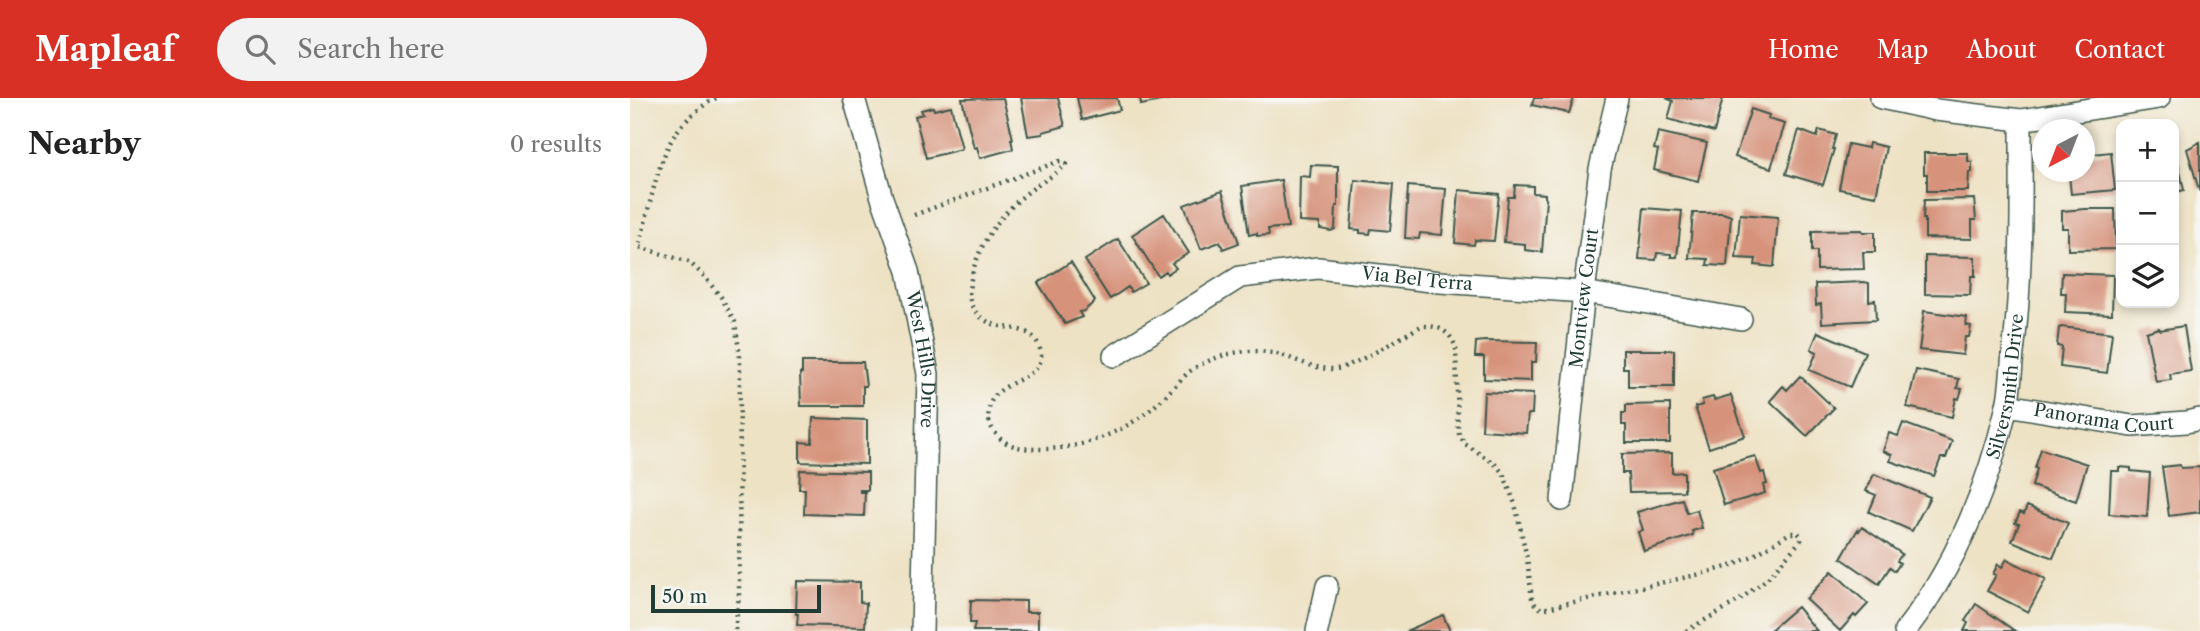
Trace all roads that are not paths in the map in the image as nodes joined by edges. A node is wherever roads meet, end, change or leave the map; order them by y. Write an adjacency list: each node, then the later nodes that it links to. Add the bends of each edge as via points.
1 (854, 98): 13 (street, West Hills Drive, via 881,198 908,271 928,374)
2 (1618, 98): 6 (street, Montview Court, via 1600,169)
3 (1881, 98): 5 (street)
4 (2159, 98): 5 (street)
5 (2021, 120): 9 (street, Silversmith Drive, via 2018,293)
6 (1584, 292): 7 (street, Via Bel Terra); 8 (street, Via Bel Terra, via 1318,268 1240,278); 11 (street, Montview Court)
7 (1741, 318)
8 (1114, 356)
9 (2007, 404): 10 (street, Panorama Court, via 2132,426); 15 (street, Silversmith Drive, via 1981,492 1960,542)
10 (2200, 419)
11 (1562, 500)
12 (1326, 586): 14 (street)
13 (922, 631)
14 (1317, 631)
15 (1905, 631)

